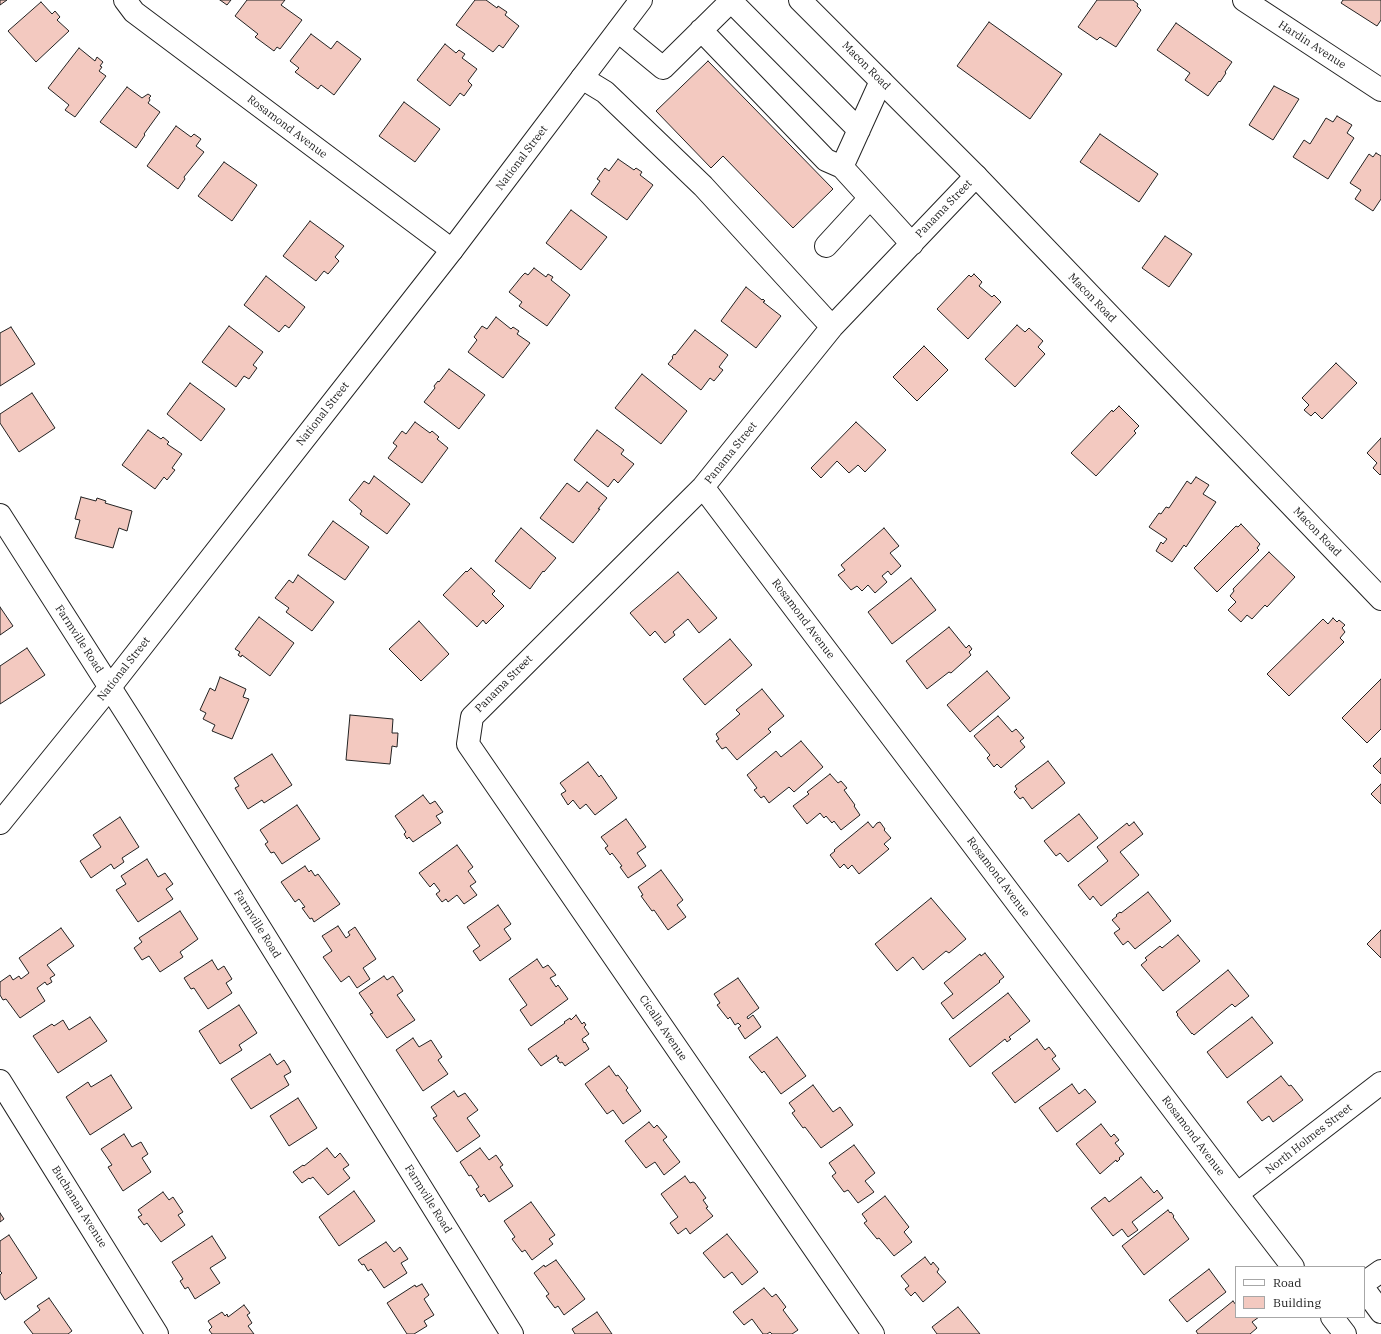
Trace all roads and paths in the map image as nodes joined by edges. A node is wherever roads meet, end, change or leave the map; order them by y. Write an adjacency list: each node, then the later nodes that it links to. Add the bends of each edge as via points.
1 (125, 0): 16 (street, Rosamond Avenue, via 134,12)
2 (642, 0): 6 (street, National Street)
3 (800, 0): 8 (street, Macon Road)
4 (1244, 0): 9 (street, Hardin Avenue)
5 (702, 30): 6 (street, via 664,68); 10 (street, via 732,1); 11 (street, via 826,160)
6 (618, 31): 7 (street, National Street)
7 (582, 78): 16 (street, National Street); 17 (street, via 605,92 703,186)
8 (881, 81): 10 (street); 12 (street, Macon Road)
9 (1381, 90)
10 (859, 130): 11 (street)
11 (842, 167): 13 (street)
12 (976, 176): 14 (street, Panama Street); 20 (street, Macon Road)
13 (870, 198): 14 (street); 15 (street)
14 (912, 244): 17 (street, Panama Street)
15 (826, 246)
16 (452, 250): 21 (street, National Street)
17 (832, 327): 18 (street, Panama Street)
18 (703, 487): 22 (street, Panama Street); 26 (street, Rosamond Avenue)
19 (0, 515): 21 (street, Farmville Road)
20 (1381, 599)
21 (110, 687): 23 (street, National Street); 34 (street, Farmville Road)
22 (472, 716): 35 (street, Cicalla Avenue, via 468,744)
23 (0, 823)
24 (0, 1081): 33 (street, Buchanan Avenue)
25 (1381, 1083): 26 (street, North Holmes Street)
26 (1237, 1194): 27 (street, Rosamond Avenue)
27 (1292, 1266)
28 (1381, 1271): 29 (street)
29 (1365, 1282)
30 (1365, 1290): 31 (street)
31 (1381, 1312)
32 (1333, 1318): 36 (street)
33 (157, 1334)
34 (512, 1334)
35 (873, 1334)
36 (1345, 1334)

